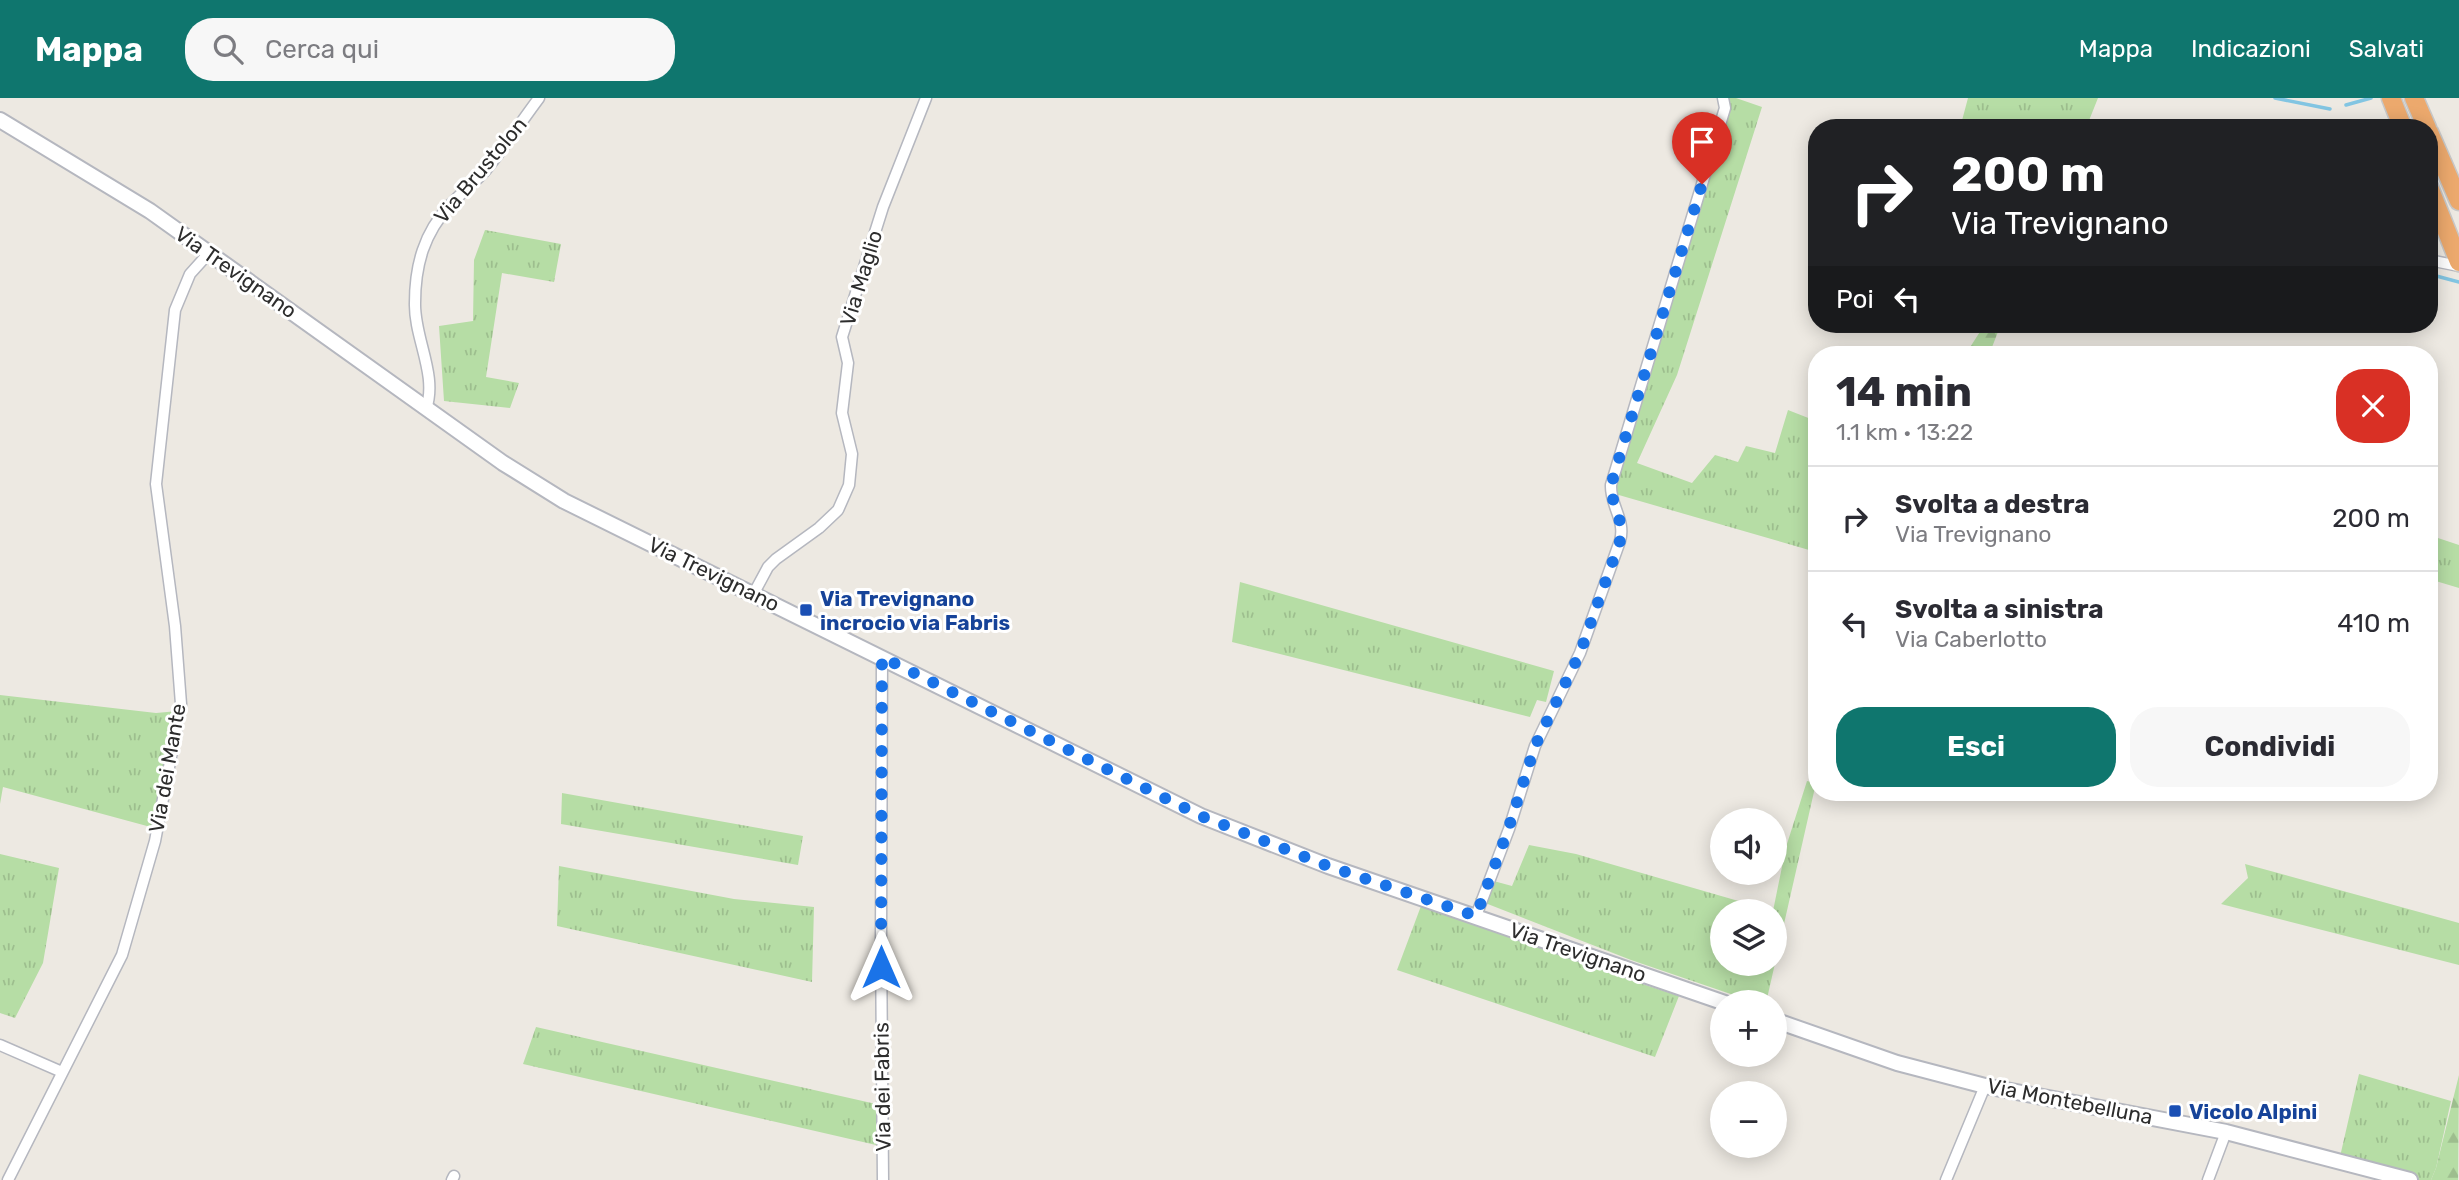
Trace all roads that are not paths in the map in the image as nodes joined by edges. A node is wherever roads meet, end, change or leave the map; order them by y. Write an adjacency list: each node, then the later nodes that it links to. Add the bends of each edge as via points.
1 (539, 98): 15 (street, Via Brustolon, via 425,240 415,306 429,379)
2 (926, 98): 16 (street, Via Maglio, via 883,207 842,337 848,363 842,413 852,454 849,485 838,510 776,559)
3 (1723, 98): 18 (street, via 1725,108 1611,485 1622,521 1620,541 1580,653 1535,746)
4 (2391, 98): 6 (highway)
5 (2414, 98): 7 (highway)
6 (2399, 119)
7 (2423, 119)
8 (0, 120): 12 (main road, Via Trevignano, via 129,197)
9 (2438, 153): 10 (highway)
10 (2459, 201)
11 (2438, 210): 14 (highway)
12 (209, 253): 15 (main road, Via Trevignano); 22 (street, Via dei Mante, via 190,274 176,310 156,484 181,704 155,841 122,955)
13 (2438, 262): 14 (street)
14 (2459, 264)
15 (426, 409): 16 (main road, Via Trevignano, via 536,485)
16 (754, 593): 17 (main road, Via Trevignano)
17 (882, 657): 18 (main road, Via Trevignano, via 1201,816 1328,866); 26 (street, Via dei Fabris)
18 (1476, 916): 19 (main road, Via Trevignano)
19 (1710, 998)
20 (1787, 1025): 23 (main road, Via Montebelluna, via 1897,1063)
21 (0, 1045): 22 (street)
22 (62, 1072): 25 (street, Via dei Mante)
23 (1985, 1086): 24 (main road, Via Montebelluna); 27 (street)
24 (2226, 1132): 28 (street); 29 (main road, Via Montebelluna)
25 (8, 1180)
26 (883, 1180)
27 (1946, 1180)
28 (2208, 1180)
29 (2410, 1180)

